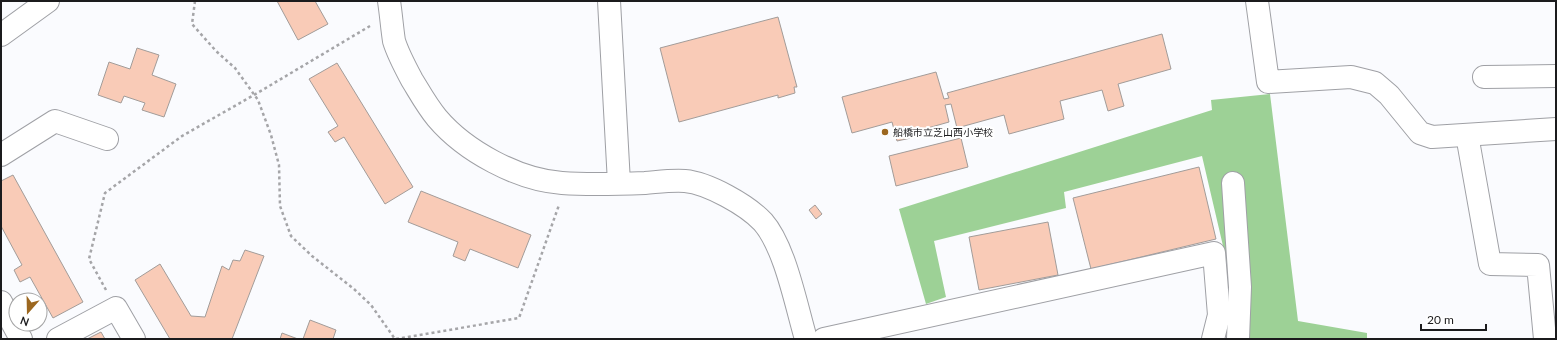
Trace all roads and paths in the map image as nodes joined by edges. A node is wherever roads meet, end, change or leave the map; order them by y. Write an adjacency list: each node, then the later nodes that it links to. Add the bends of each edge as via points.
1 (48, 1): 7 (street)
2 (195, 1): 10 (path, via 192,24 235,68)
3 (389, 1): 15 (street, via 395,41 403,64 424,101 454,135 488,158 526,176 561,183)
4 (609, 1): 15 (street)
5 (1258, 1): 12 (street, via 1268,82 1351,77 1375,83 1389,95 1420,133 1432,137)
6 (372, 25): 10 (path)
7 (1, 35)
8 (1556, 76): 9 (street)
9 (1484, 77)
10 (254, 95): 20 (path, via 182,136 105,193 89,259); 24 (path, via 271,135 279,165 280,206 291,236 371,305)
11 (1556, 129): 12 (street)
12 (1467, 135): 18 (street, via 1490,264)
13 (107, 139): 14 (street, via 54,121)
14 (1, 155)
15 (619, 183): 25 (street, via 686,181 716,190 749,210 771,234 782,257)
16 (1233, 183): 28 (street, via 1240,287)
17 (561, 201): 24 (path, via 519,318)
18 (1547, 264): 29 (street)
19 (1, 302): 21 (street)
20 (116, 308): 22 (street); 23 (street)
21 (21, 339)
22 (58, 339)
23 (134, 339)
24 (395, 339)
25 (806, 339)
26 (824, 339): 27 (street, via 1214,253 1219,315)
27 (1213, 339)
28 (1238, 339)
29 (1545, 339)

